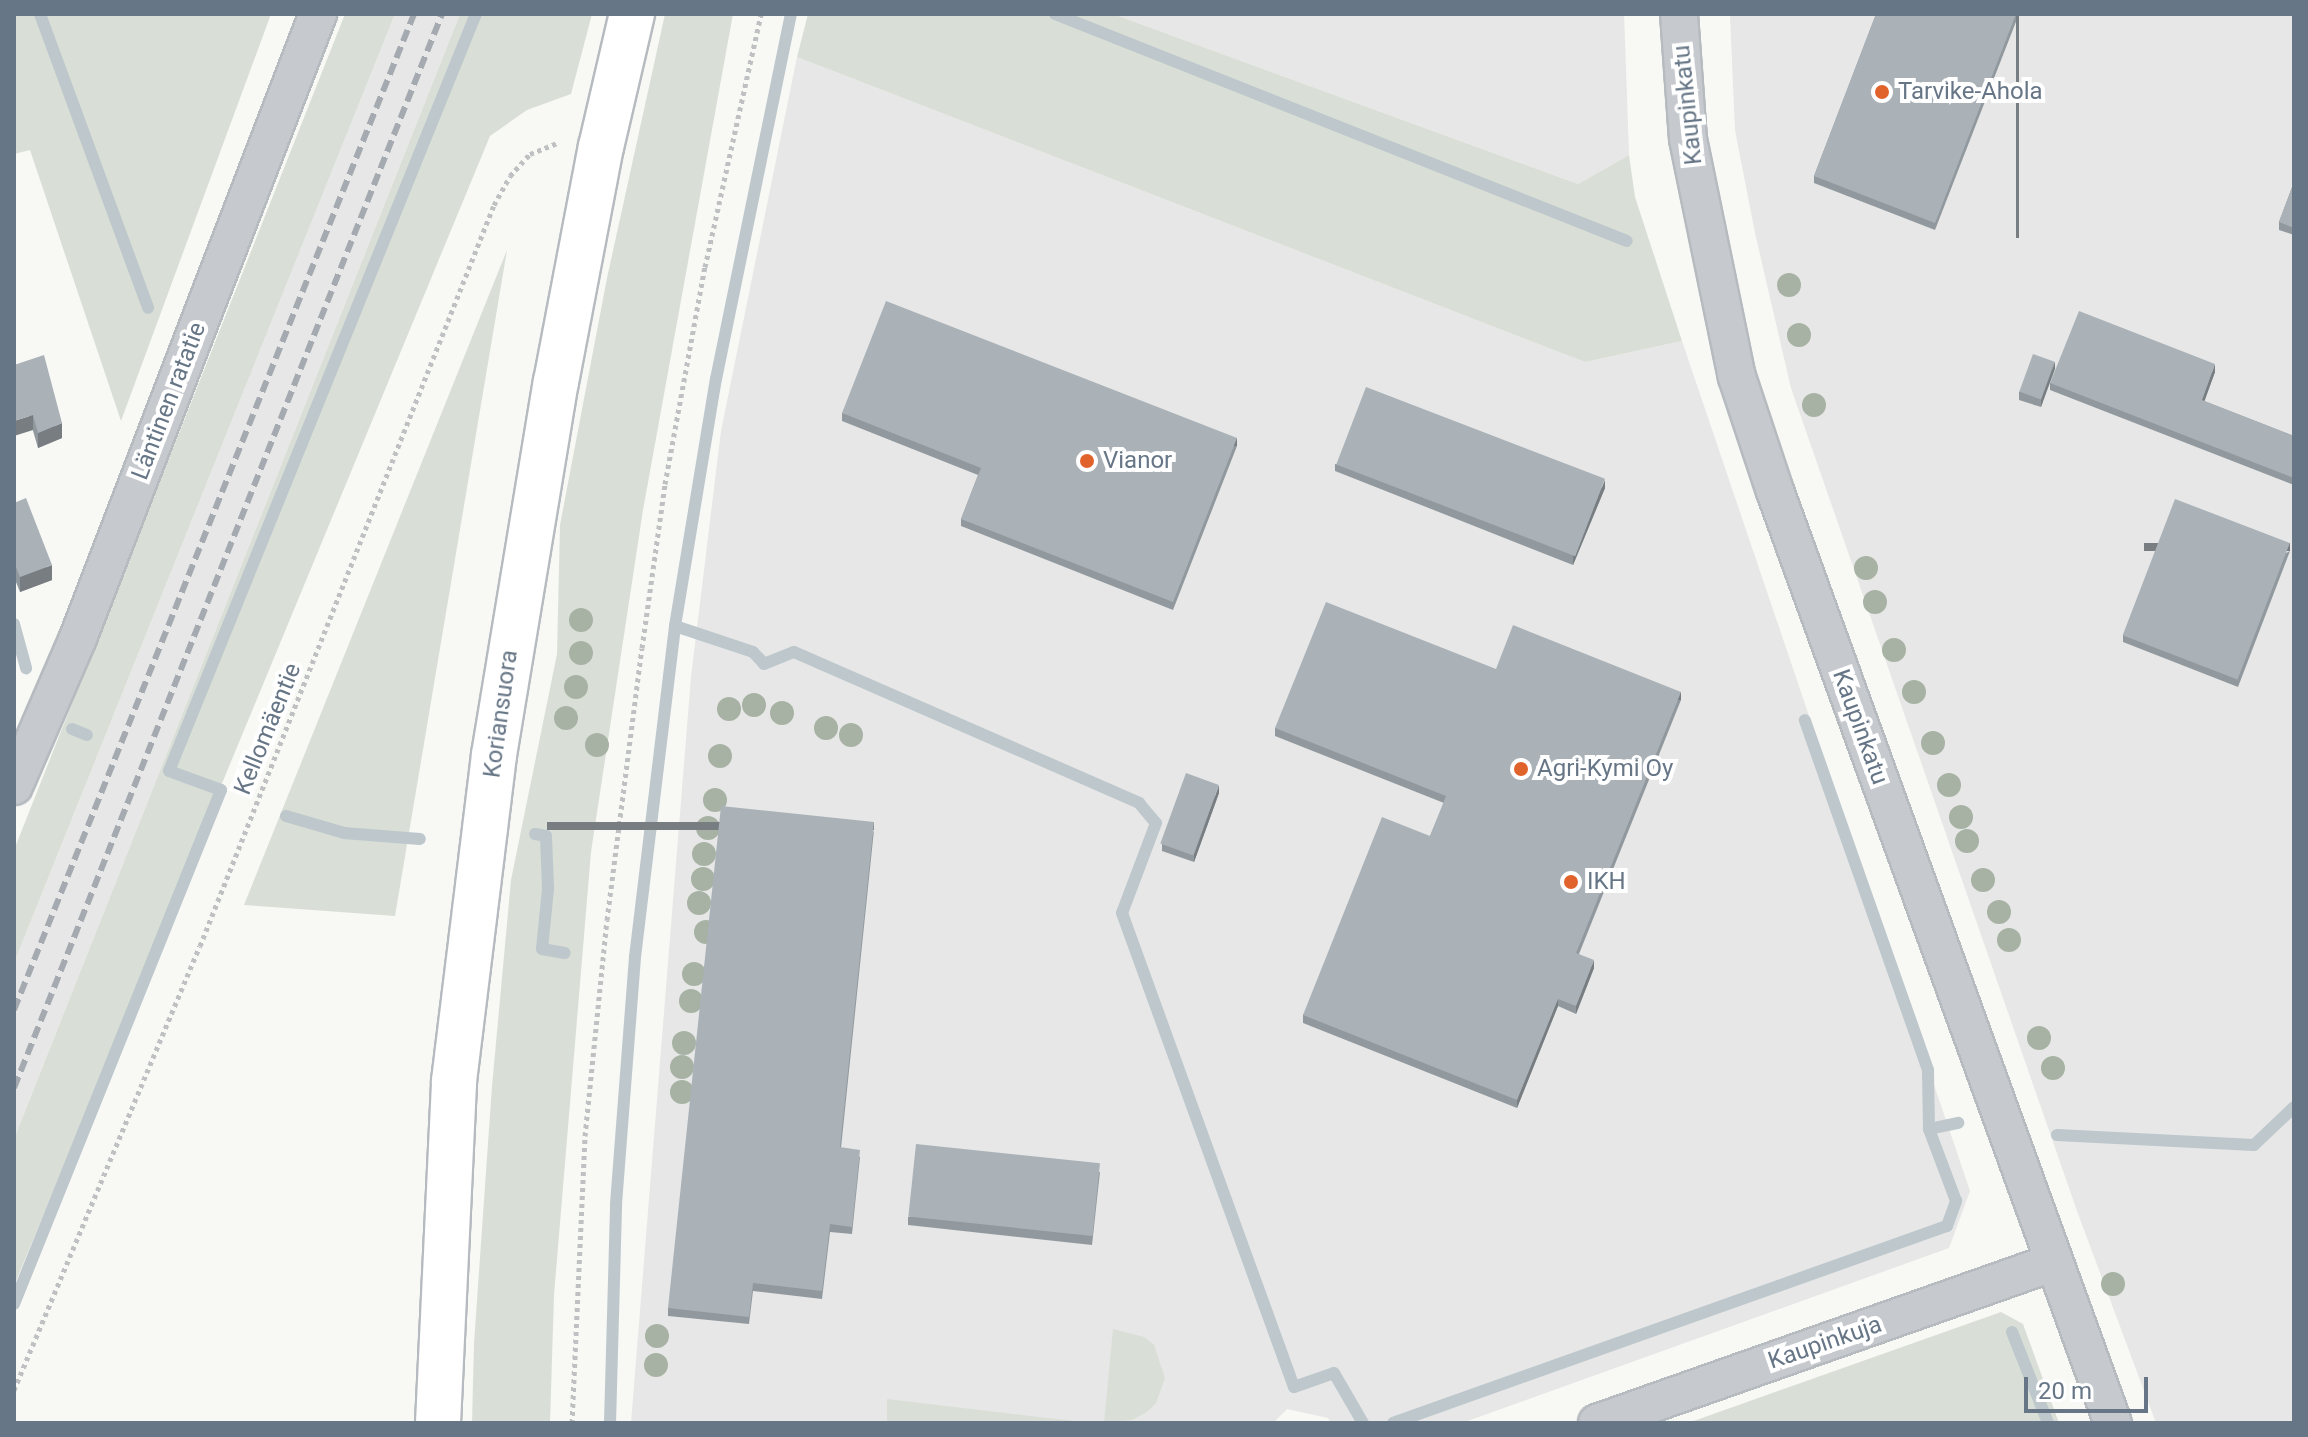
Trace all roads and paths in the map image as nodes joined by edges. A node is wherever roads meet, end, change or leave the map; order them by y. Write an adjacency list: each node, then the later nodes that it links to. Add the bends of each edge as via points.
1 (318, 14): 6 (street, Läntinen ratatie, via 78,638)
2 (632, 14): 5 (main road, Koriansuora)
3 (761, 14): 10 (path, via 694,329 642,648 585,1136)
4 (1679, 14): 7 (street, Kaupinkatu, via 1688,139 1737,377)
5 (601, 147): 8 (path, Kellomäentie, via 555,143 530,154 494,205 217,903); 9 (main road, Koriansuora, via 494,755 454,1081)
6 (14, 786)
7 (2053, 1262): 11 (street, Kaupinkuja); 12 (street, Kaupinkatu)
8 (14, 1390)
9 (438, 1423)
10 (572, 1423)
11 (1597, 1423)
12 (2113, 1423)

